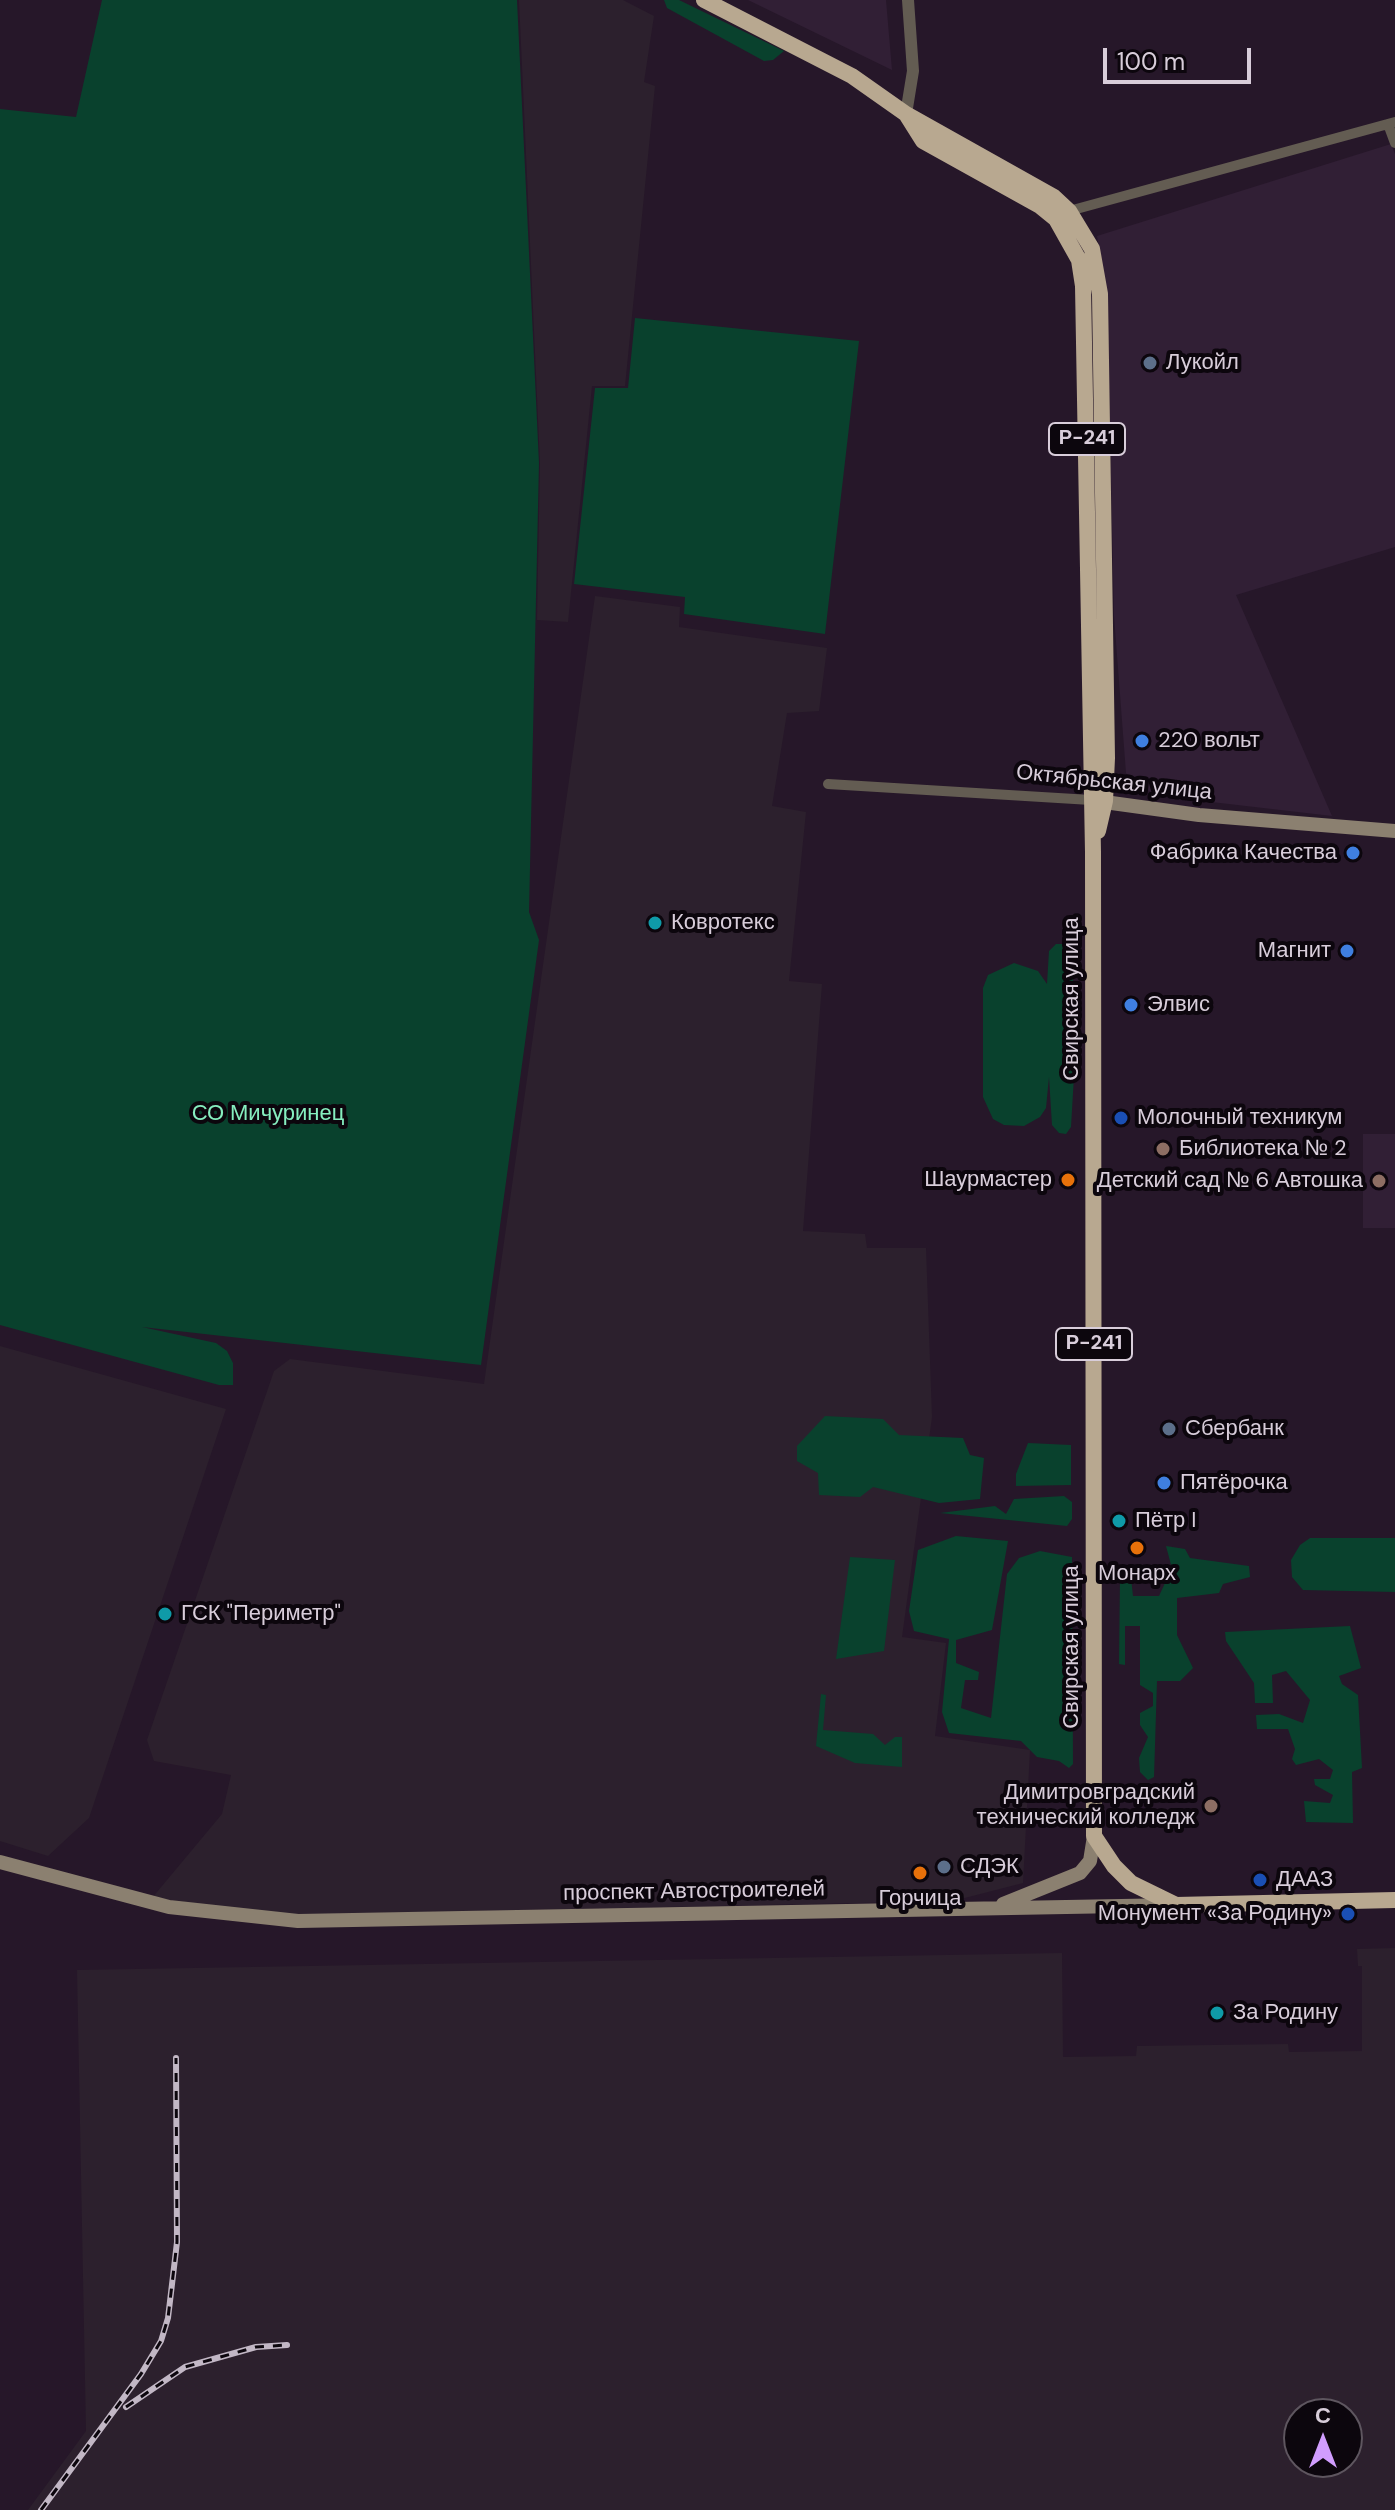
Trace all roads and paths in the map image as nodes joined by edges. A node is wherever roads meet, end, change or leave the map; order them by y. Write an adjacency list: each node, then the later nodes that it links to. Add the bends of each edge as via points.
1 (704, 0): 3 (highway, Свирская улица / Р-241, via 852,76)
2 (908, 0): 3 (street, via 913,71)
3 (906, 114): 6 (highway, Свирская улица / Р-241, via 1033,183); 8 (highway, Свирская улица / Р-241, via 923,141 1048,212 1079,260)
4 (1392, 123): 5 (street); 6 (street)
5 (1395, 143)
6 (1069, 211): 8 (highway, Свирская улица / Р-241, via 1092,249 1099,284 1107,758)
7 (828, 784): 8 (street, Октябрьская улица)
8 (1098, 801): 9 (main road, Октябрьская улица, via 1185,814); 10 (highway, Свирская улица / Р-241, via 1093,852)
9 (1395, 831)
10 (1094, 1836): 13 (highway, via 1131,1883); 14 (main road, Свирская улица, via 1090,1861 1080,1873)
11 (0, 1862): 14 (main road, проспект Автостроителей, via 169,1907 298,1921)
12 (1395, 1900): 13 (highway, проспект Автостроителей)
13 (1176, 1905): 14 (main road, проспект Автостроителей)
14 (992, 1909)

